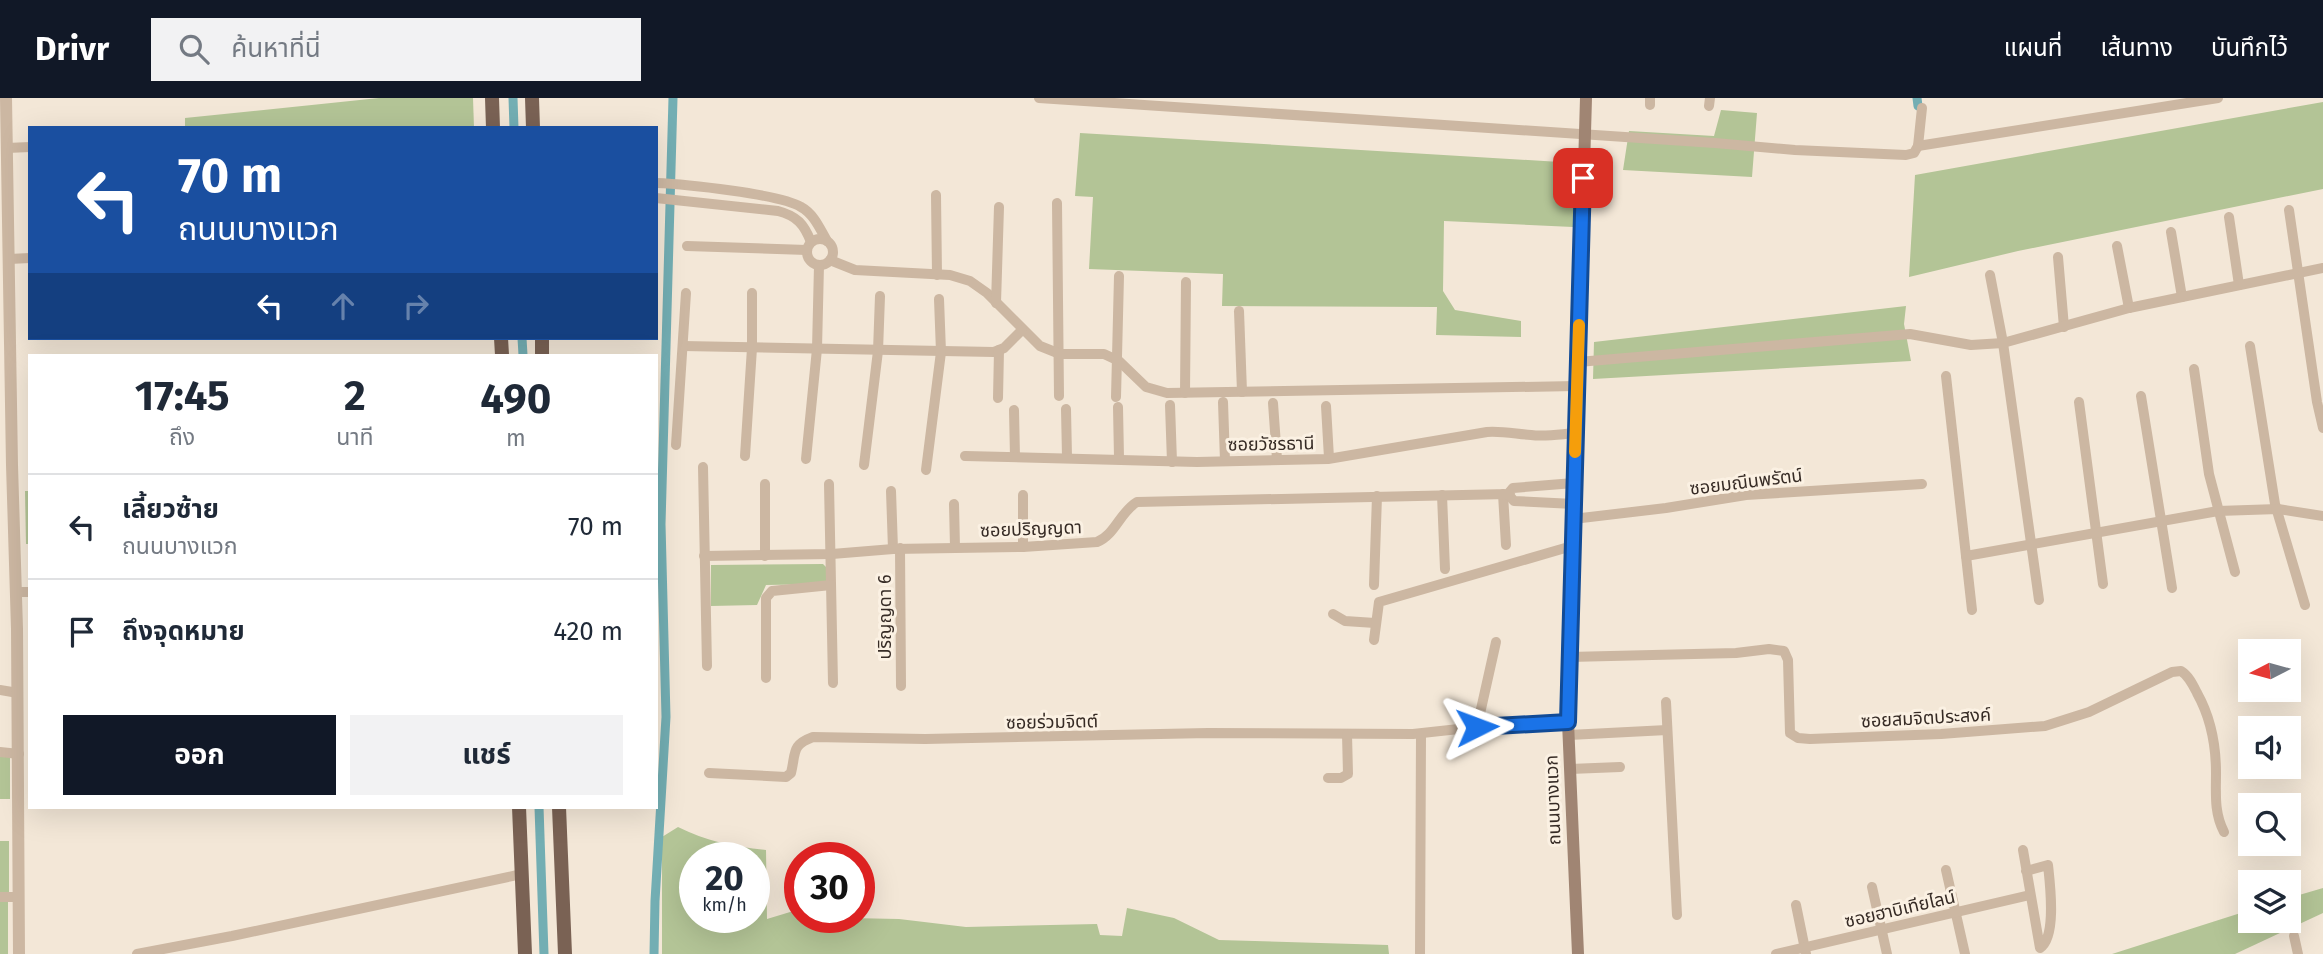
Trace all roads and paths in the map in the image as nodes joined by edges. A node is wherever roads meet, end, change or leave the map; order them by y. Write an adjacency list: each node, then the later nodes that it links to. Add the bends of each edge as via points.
1 (6, 98): 13 (street)
2 (492, 98): 8 (main road)
3 (532, 98): 9 (main road)
4 (1039, 98): 10 (street)
5 (1586, 98): 10 (main road, ถนนบางแวก)
6 (2218, 98): 11 (street)
7 (1922, 108): 11 (street)
8 (493, 126)
9 (533, 126)
10 (1585, 134): 11 (street, via 1910,155); 58 (main road, ถนนบางแวก)
11 (1918, 146)
12 (28, 147): 13 (street)
13 (7, 148): 28 (street)
14 (658, 183): 22 (street, via 793,203 815,219)
15 (936, 195): 33 (street)
16 (658, 198): 24 (street, via 791,215 800,221)
17 (1057, 203): 56 (street)
18 (999, 208): 43 (street)
19 (2289, 210): 32 (street)
20 (2229, 217): 37 (street)
21 (2171, 232): 41 (street)
22 (827, 241): 24 (street, via 819,239); 29 (street, via 832,248)
23 (687, 246): 24 (street)
24 (809, 246): 30 (street, via 809,258)
25 (2117, 246): 44 (street)
26 (2057, 257): 46 (street)
27 (28, 258): 28 (street)
28 (9, 259): 90 (street)
29 (830, 260): 30 (street); 33 (street, via 873,273)
30 (819, 265): 52 (street)
31 (2323, 268): 32 (street)
32 (2297, 274): 37 (street); 74 (street)
33 (937, 275): 43 (street, via 970,281)
34 (1990, 275): 48 (street)
35 (1119, 276): 57 (street)
36 (1186, 282): 63 (street)
37 (2239, 285): 41 (street)
38 (686, 293): 49 (street)
39 (752, 293): 51 (street)
40 (880, 296): 54 (street)
41 (2182, 298): 44 (street)
42 (939, 299): 55 (street)
43 (996, 303): 47 (street)
44 (2129, 308): 46 (street)
45 (1239, 311): 62 (street)
46 (2064, 327): 48 (street)
47 (1022, 330): 53 (street); 56 (street)
48 (2003, 343): 58 (street, via 1971,345 1910,334); 109 (street)
49 (683, 346): 51 (street); 76 (street)
50 (2250, 346): 102 (street)
51 (752, 348): 52 (street); 77 (street)
52 (817, 349): 54 (street); 81 (street)
53 (999, 350): 55 (street); 66 (street)
54 (878, 351): 55 (street); 87 (street)
55 (941, 352): 89 (street)
56 (1058, 354): 57 (street, via 1104,354); 64 (street)
57 (1117, 360): 63 (street, via 1146,387); 82 (street)
58 (1578, 362): 61 (main road, ถนนบางแวก)
59 (2194, 369): 103 (street)
60 (1946, 376): 117 (street)
61 (1576, 386): 62 (street); 75 (main road, ถนนบางแวก)
62 (1242, 392): 63 (street)
63 (1185, 393)
64 (1059, 396)
65 (2141, 396): 106 (street)
66 (998, 398)
67 (1223, 402): 85 (street)
68 (2078, 402): 107 (street)
69 (1273, 403): 84 (street)
70 (1170, 405): 86 (street)
71 (1326, 406): 83 (street)
72 (1066, 409): 80 (street)
73 (1014, 410): 79 (street)
74 (2323, 428)
75 (1576, 433): 83 (street, ซอยวัชรธานี, via 1487,432); 91 (main road, ถนนบางแวก)
76 (676, 446)
77 (745, 456)
78 (965, 456): 79 (street, ซอยวัชรธานี)
79 (1015, 457): 80 (street, ซอยวัชรธานี)
80 (1067, 457): 82 (street, ซอยวัชรธานี)
81 (806, 458)
82 (1119, 458): 86 (street, ซอยวัชรธานี)
83 (1329, 458): 84 (street, ซอยวัชรธานี)
84 (1277, 459): 85 (street, ซอยวัชรธานี)
85 (1225, 461): 86 (street, ซอยวัชรธานี)
86 (1172, 462)
87 (864, 465)
88 (704, 467): 115 (street)
89 (926, 470)
90 (6, 476): 124 (street)
91 (1574, 483): 96 (street, ซอยปริญญดา, via 1513,488); 101 (main road, ถนนบางแวก)
92 (765, 484): 116 (street)
93 (829, 484): 114 (street)
94 (1922, 484): 105 (street, ซอยมณีนพรัตน์, via 1746,495)
95 (891, 491): 113 (street, ปริญญดา 6)
96 (1505, 494): 98 (street, ซอยปริญญดา); 101 (street, ซอยปริญญดา, via 1514,501); 108 (street)
97 (1023, 495): 112 (street)
98 (1442, 495): 99 (street, ซอยปริญญดา); 118 (street)
99 (1377, 496): 112 (street, ซอยปริญญดา, via 1137,502 1105,539); 120 (street)
100 (954, 504): 111 (street)
101 (1574, 504): 105 (main road, ถนนบางแวก)
102 (2277, 509): 103 (street); 104 (street); 126 (street)
103 (2218, 510): 106 (street); 119 (street)
104 (2323, 516)
105 (1573, 519): 110 (main road, ถนนบางแวก)
106 (2161, 521): 107 (street); 123 (street)
107 (2096, 533): 109 (street); 121 (street)
108 (1506, 545)
109 (2031, 545): 117 (street); 125 (street)
110 (1572, 546): 129 (street, via 1379,602); 132 (main road, ถนนบางแวก)
111 (955, 547): 112 (street, ซอยปริญญดา); 113 (street, ซอยปริญญดา)
112 (1023, 547)
113 (897, 548): 114 (street, ซอยปริญญดา); 136 (street, ปริญญดา 6)
114 (832, 554): 116 (street, ซอยปริญญดา); 122 (street)
115 (704, 556): 116 (street, ซอยปริญญดา); 133 (street)
116 (765, 556)
117 (1966, 556): 127 (street)
118 (1445, 569)
119 (2235, 572)
120 (1374, 584)
121 (2103, 584)
122 (831, 585): 134 (street, via 772,591 766,598); 135 (street)
123 (2172, 588)
124 (23, 592): 138 (street)
125 (2039, 600)
126 (2305, 605)
127 (1972, 610)
128 (1333, 614): 129 (street, via 1345,621)
129 (1375, 623): 130 (street)
130 (1374, 640)
131 (1496, 642): 140 (street)
132 (1569, 657): 141 (main road, ถนนบางแวก); 153 (street, ซอยสมจิตประสงค์, via 1784,650 1790,733 1810,739 2045,726 2089,712 2181,671 2192,682 2211,728 2218,820)
133 (707, 666)
134 (766, 678)
135 (833, 683)
136 (901, 686)
137 (0, 690): 138 (street)
138 (18, 693): 146 (street)
139 (1666, 702): 142 (street)
140 (1477, 727): 141 (street, ซอยร่วมจิตต์); 144 (street, ซอยร่วมจิตต์)
141 (1568, 728): 142 (street, ซอยร่วมจิตต์); 148 (main road, ถนนบางแวก)
142 (1667, 730): 164 (street)
143 (1347, 734): 144 (street, ซอยร่วมจิตต์); 149 (street, ซอยร่วมจิตต์, via 813,737 796,746 791,773 786,776); 150 (street, via 1348,774)
144 (1421, 734): 172 (street)
145 (0, 752): 146 (street)
146 (19, 754): 161 (street)
147 (1620, 767): 148 (street)
148 (1570, 769): 173 (main road, ถนนบางแวก)
149 (709, 773)
150 (1328, 778)
151 (519, 809): 157 (main road)
152 (559, 809): 171 (main road)
153 (2224, 832)
154 (2023, 850): 156 (street)
155 (1946, 870): 163 (street)
156 (2026, 871): 159 (street); 159 (street, via 2048,864 2049,937 2040,948)
157 (522, 874): 169 (street); 170 (main road)
158 (1872, 887): 165 (street)
159 (2030, 895): 163 (street, ซอยฮาบิเทียไลน์)
160 (0, 897): 161 (street)
161 (19, 897): 168 (street)
162 (1796, 905): 167 (street)
163 (1955, 912): 165 (street, ซอยฮาบิเทียไลน์); 176 (street)
164 (1677, 915)
165 (1881, 929): 167 (street, ซอยฮาบิเทียไลน์); 175 (street)
166 (2294, 936): 177 (street)
167 (1805, 950): 174 (street, ซอยฮาบิเทียไลน์)
168 (19, 954)
169 (137, 954)
170 (525, 954)
171 (565, 954)
172 (1420, 954)
173 (1578, 954)
174 (1777, 954)
175 (1887, 954)
176 (1965, 954)
177 (2298, 954)

